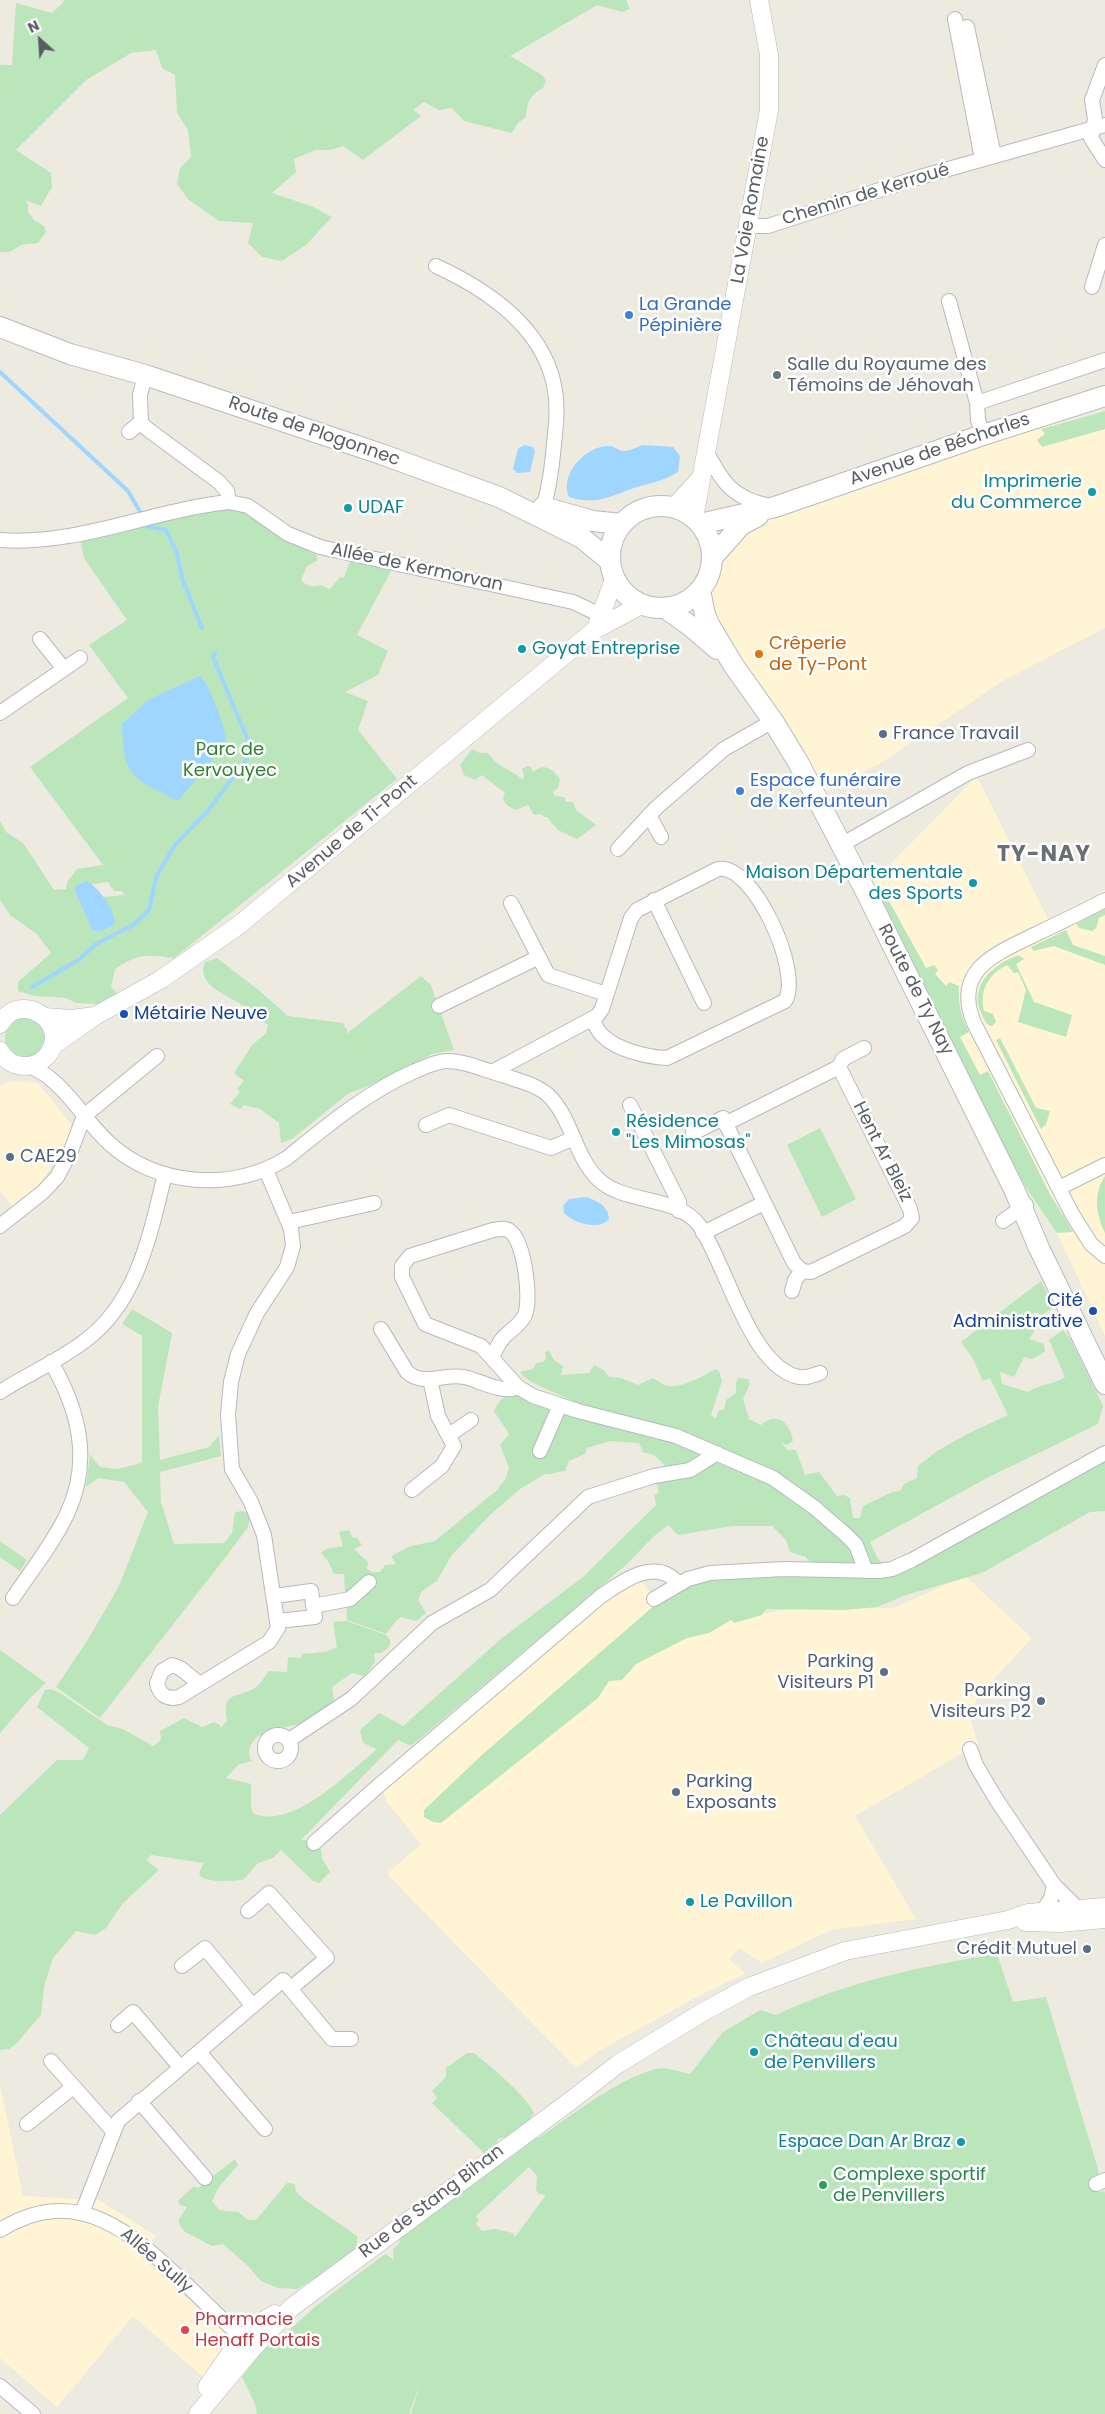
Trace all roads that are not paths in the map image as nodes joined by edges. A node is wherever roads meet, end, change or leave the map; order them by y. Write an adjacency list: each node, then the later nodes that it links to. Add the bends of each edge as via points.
1 (759, 0): 9 (street, La Voie Romaine, via 769,55 770,92 767,126)
2 (955, 19): 7 (street)
3 (967, 27): 7 (street)
4 (1105, 65): 6 (street, via 1092,100 1095,119)
5 (1105, 125): 6 (street, Chemin de Kerroué)
6 (1091, 129): 7 (street, Chemin de Kerroué); 8 (street, via 1092,141)
7 (988, 157): 9 (street, Chemin de Kerroué, via 852,197 768,226)
8 (1105, 160)
9 (748, 226): 22 (street, La Voie Romaine)
10 (1105, 245): 12 (street)
11 (436, 266): 27 (street, via 462,278 499,303 519,322 544,360 554,385 557,415)
12 (1092, 287)
13 (949, 301): 18 (street)
14 (0, 325): 16 (main road, Route de Plogonnec, via 72,343)
15 (1105, 360): 18 (street)
16 (136, 372): 19 (street); 27 (main road, Route de Plogonnec)
17 (1105, 396): 21 (main road, Avenue de Bécharles)
18 (977, 403): 21 (street)
19 (141, 422): 20 (street); 24 (street, via 219,482 227,491)
20 (129, 432)
21 (983, 435): 26 (main road, Avenue de Bécharles)
22 (706, 451): 23 (street, La Voie Romaine); 26 (street, via 729,488 752,502)
23 (700, 477): 25 (street); 28 (street, La Voie Romaine)
24 (228, 502): 30 (street, Allée de Kermorvan, via 46,538); 36 (street, Allée de Kermorvan, via 248,506 288,534 320,547 573,602)
25 (674, 507): 28 (main road); 29 (main road, via 645,508)
26 (775, 507): 28 (main road, Avenue de Bécharles); 31 (main road, Avenue de Bécharles, via 741,525)
27 (542, 511): 29 (main road, Route de Plogonnec); 32 (main road, Route de Plogonnec, via 582,538)
28 (697, 521): 31 (main road, via 709,540)
29 (622, 524): 32 (main road, via 614,535)
30 (0, 540)
31 (712, 558): 33 (main road, via 710,573)
32 (612, 570): 34 (main road, via 626,594); 36 (street)
33 (700, 590): 35 (main road, via 684,602); 39 (main road, Route de Ty Nay, via 708,621)
34 (641, 605): 35 (main road); 36 (street, Avenue de Ti-Pont)
35 (665, 608): 39 (main road, Route de Ty Nay, via 703,636)
36 (603, 621): 56 (street, Avenue de Ti-Pont, via 239,925 160,980)
37 (40, 639): 40 (street)
38 (80, 658): 40 (street)
39 (734, 666): 42 (main road, Route de Ty Nay)
40 (64, 669): 41 (street)
41 (0, 713)
42 (773, 721): 44 (street, via 724,749); 46 (main road, Route de Ty Nay)
43 (1028, 750): 46 (street, via 968,773)
44 (649, 815): 45 (street); 47 (street)
45 (661, 837)
46 (841, 845): 78 (main road, Route de Ty Nay)
47 (618, 849)
48 (654, 900): 52 (street, via 637,910 631,918); 53 (street); 58 (street, via 712,871 726,867 734,871 753,890 785,954 789,982 785,1001 667,1058 650,1056 614,1043 601,1034)
49 (1105, 900): 77 (street, via 990,958 973,977 968,991 968,1006 974,1023)
50 (511, 903): 51 (street)
51 (539, 957): 52 (street, via 550,976); 54 (street)
52 (606, 994): 58 (street, via 600,1013)
53 (704, 1003)
54 (439, 1006)
55 (2, 1015): 57 (street, Avenue de Ti-Pont, via 27,1009)
56 (96, 1016): 57 (street, Avenue de Ti-Pont, via 72,1019); 60 (street, Avenue de Ti-Pont)
57 (44, 1017): 60 (street, via 53,1030)
58 (592, 1019): 66 (street)
59 (864, 1048): 64 (street, via 844,1059)
60 (50, 1050): 63 (street, Avenue de Ti-Pont, via 37,1064); 67 (street)
61 (0, 1051): 63 (street, via 7,1060)
62 (157, 1056): 69 (street)
63 (25, 1066): 65 (street); 67 (street)
64 (839, 1067): 70 (street); 87 (street, Hent Ar Bleiz, via 912,1218 905,1226 811,1272)
65 (0, 1068)
66 (492, 1072): 73 (street, via 543,1091 556,1104); 75 (street, via 451,1061 430,1065 378,1089 288,1158)
67 (53, 1080): 69 (street)
68 (630, 1105): 81 (street, via 679,1202)
69 (84, 1116): 76 (street, via 117,1150 140,1165); 84 (street, via 57,1177)
70 (725, 1124): 72 (street, via 723,1118); 80 (street)
71 (426, 1125): 73 (street, via 449,1115 551,1148)
72 (693, 1133)
73 (574, 1138): 81 (street, via 602,1183)
74 (1105, 1165): 77 (street)
75 (266, 1170): 76 (street, via 219,1180 193,1180); 83 (street)
76 (165, 1174): 92 (street, via 142,1259 123,1298 88,1339)
77 (1059, 1188): 86 (street, via 1091,1244)
78 (1021, 1200): 82 (street); 90 (main road, via 1054,1249); 94 (main road, via 1039,1248)
79 (374, 1203): 83 (street)
80 (764, 1203): 85 (street); 87 (street, via 794,1263)
81 (679, 1211): 85 (street, via 691,1218)
82 (1003, 1221)
83 (289, 1222): 108 (street, via 293,1239 289,1261 244,1339 233,1370 228,1400 232,1468 264,1535)
84 (0, 1226)
85 (703, 1233): 93 (street, via 760,1346 780,1367 794,1376)
86 (1105, 1256)
87 (802, 1272): 88 (street, via 795,1280)
88 (792, 1292)
89 (381, 1329): 95 (street, via 407,1372 413,1377)
90 (1105, 1355)
91 (492, 1358): 91 (street, via 475,1344 422,1321 402,1278 402,1266 410,1256 493,1230 511,1231 525,1272 527,1307 521,1322 502,1339); 96 (street)
92 (51, 1362): 97 (street); 109 (street, via 76,1413 80,1448 77,1485 66,1516)
93 (820, 1373)
94 (1104, 1378)
95 (430, 1379): 96 (street, via 456,1376 510,1390); 100 (street, via 438,1416)
96 (518, 1387): 98 (street)
97 (0, 1392)
98 (560, 1405): 101 (street); 103 (street, via 676,1436)
99 (471, 1420): 100 (street)
100 (449, 1435): 104 (street, via 454,1446 450,1454 436,1471)
101 (540, 1451)
102 (1105, 1452): 105 (street, via 912,1560 892,1569)
103 (717, 1453): 105 (street, via 772,1478 815,1508 856,1545); 114 (street, via 690,1470 654,1476 588,1497 490,1590 432,1623 351,1700)
104 (412, 1490)
105 (866, 1571): 107 (street, via 784,1569 722,1572)
106 (369, 1582): 111 (street, via 350,1599)
107 (678, 1583): 110 (street); 116 (street, via 668,1574 654,1570 632,1577 601,1596 377,1786)
108 (275, 1596): 111 (street, via 311,1591); 112 (street)
109 (13, 1598)
110 (654, 1599)
111 (313, 1606): 112 (street, via 315,1617)
112 (278, 1621): 113 (street, via 277,1631 270,1642)
113 (200, 1684)
114 (288, 1740)
115 (970, 1748): 117 (street, via 996,1799)
116 (314, 1844)
117 (1054, 1885): 120 (street); 121 (street)
118 (1105, 1907): 120 (street, Rue de Stang Bihan)
119 (248, 1911): 124 (street, via 269,1893 327,1958)
120 (1080, 1916): 121 (street, Rue de Stang Bihan); 122 (street, Rue de Stang Bihan)
121 (1040, 1917): 139 (street, Rue de Stang Bihan, via 1021,1915 859,1947 822,1958 724,1999 595,2088 573,2099 392,2240 292,2307 259,2324)
122 (1105, 1919)
123 (182, 1966): 125 (street, via 205,1948)
124 (290, 1990): 125 (street, via 283,1980); 127 (street, via 332,2039)
125 (253, 2006): 128 (street)
126 (118, 2025): 130 (street, via 133,2012)
127 (351, 2040)
128 (199, 2052): 130 (street); 135 (street)
129 (51, 2061): 131 (street)
130 (180, 2067): 132 (street)
131 (73, 2087): 133 (street); 134 (street)
132 (140, 2101): 134 (street); 136 (street)
133 (27, 2124)
134 (112, 2130): 137 (street)
135 (266, 2130)
136 (205, 2178)
137 (82, 2213): 138 (street, Allée Sully, via 35,2214); 139 (street, Allée Sully, via 117,2226 148,2248)
138 (0, 2230)
139 (248, 2343): 142 (street, Rue de Stang Bihan); 143 (street, Rue de Stang Bihan, via 223,2384)
140 (0, 2386): 141 (street)
141 (33, 2414)
142 (187, 2414)
143 (198, 2414)

